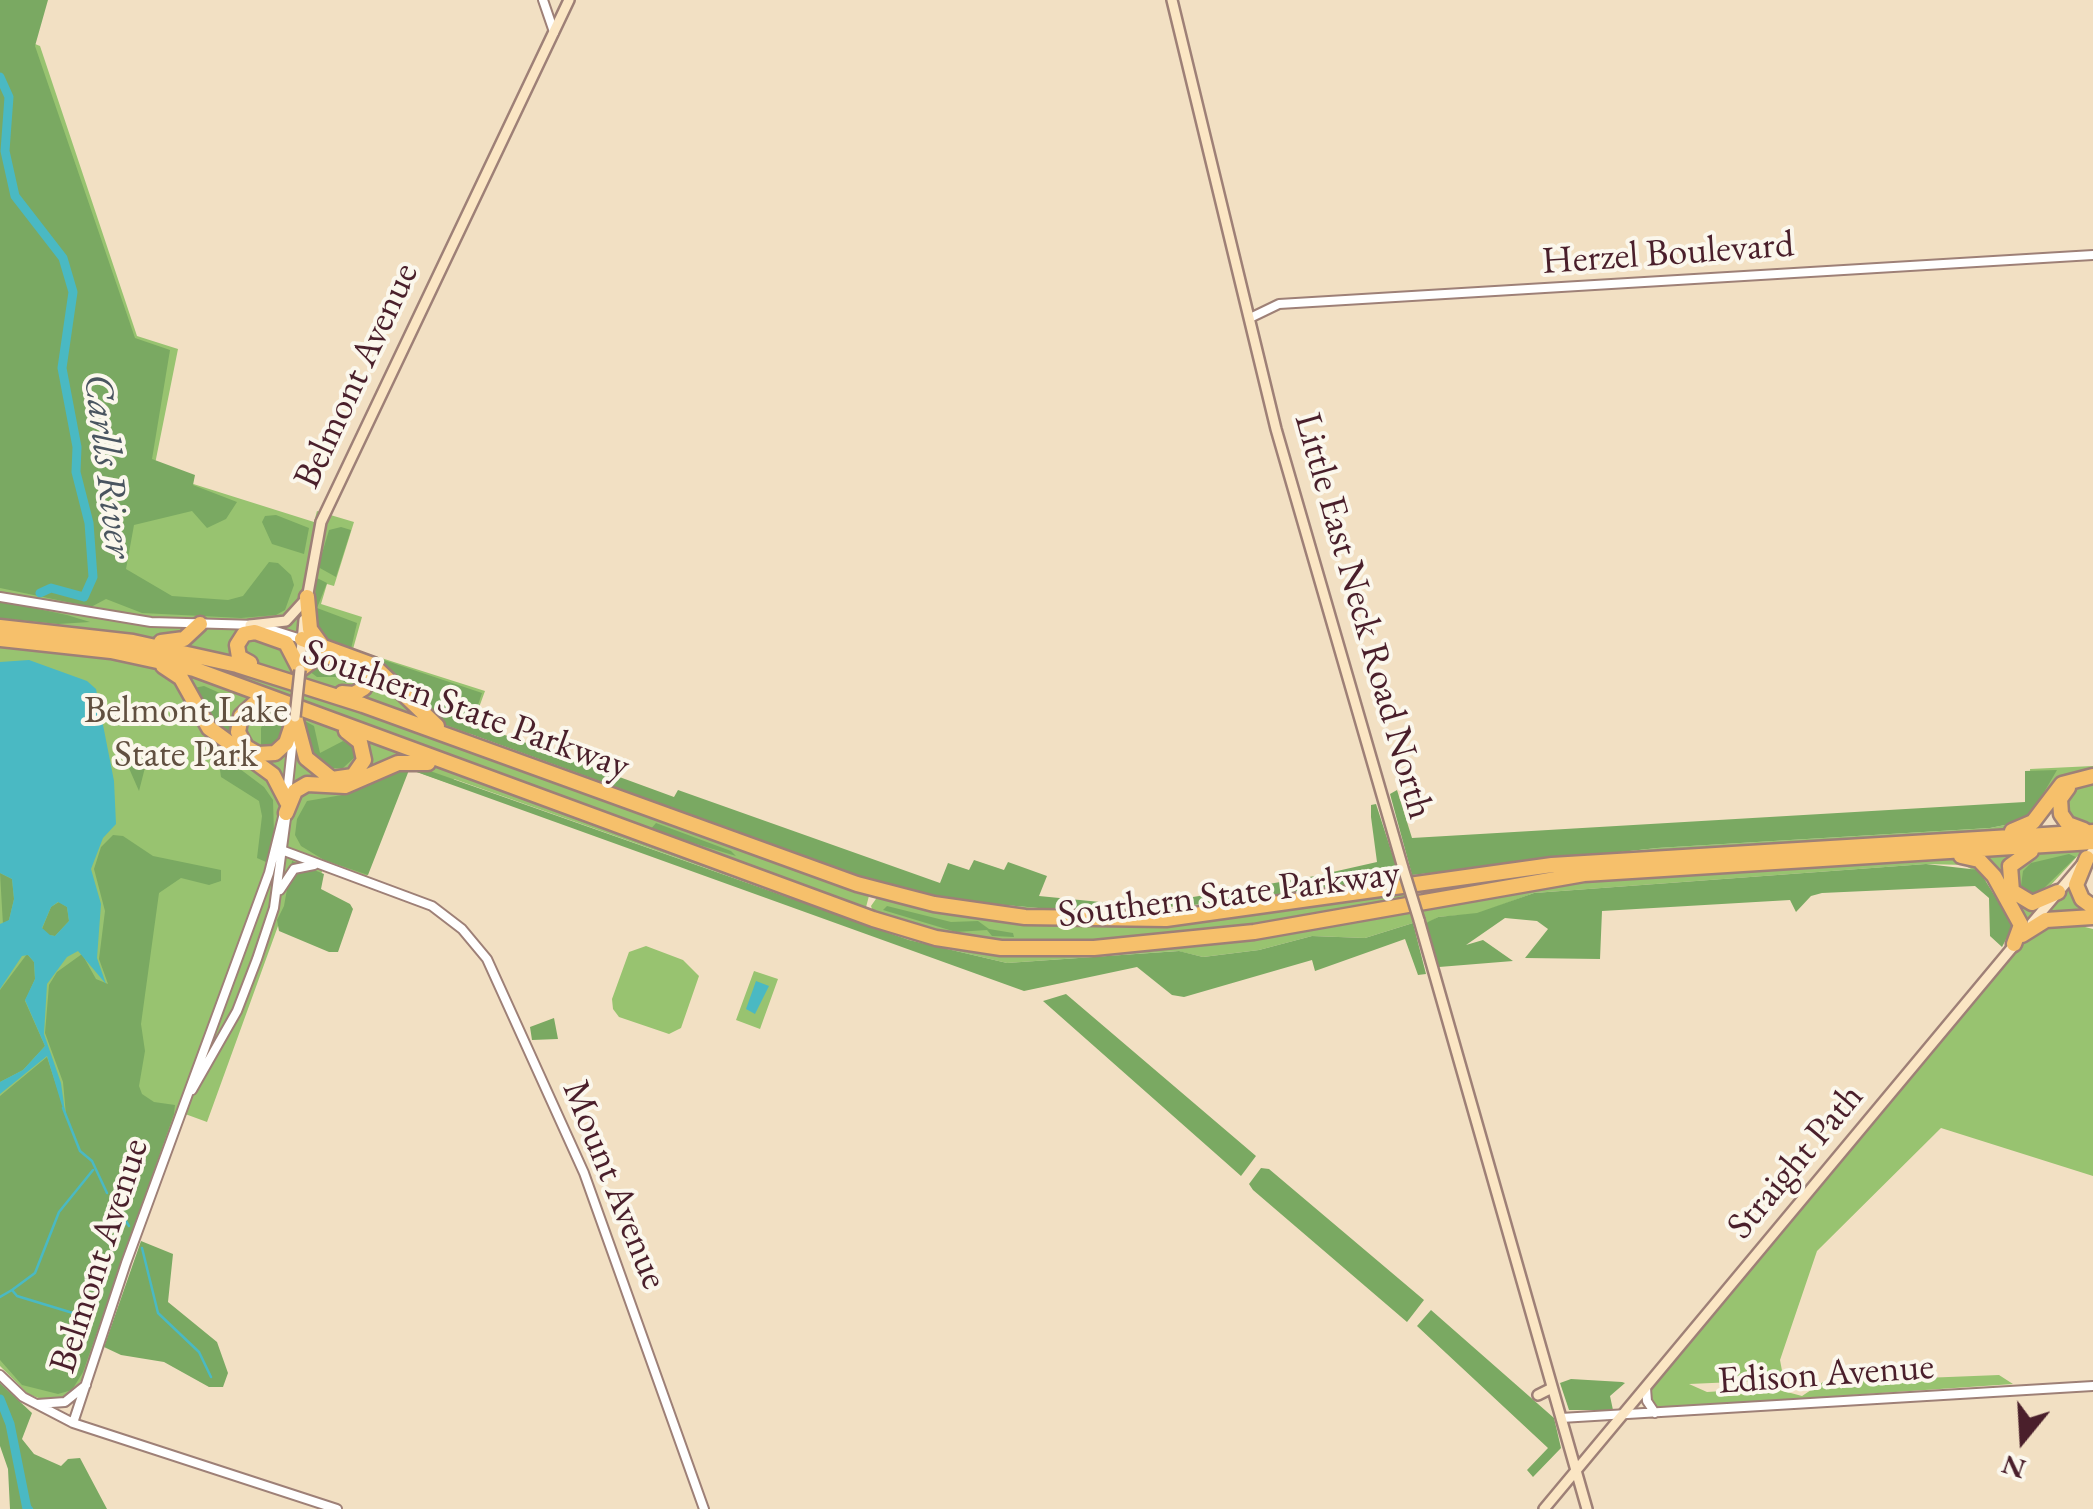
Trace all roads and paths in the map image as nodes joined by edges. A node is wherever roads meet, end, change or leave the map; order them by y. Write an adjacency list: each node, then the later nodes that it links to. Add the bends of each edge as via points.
1 (543, 0): 4 (street)
2 (569, 0): 4 (main road, Belmont Avenue)
3 (1172, 0): 6 (main road, Little East Neck Road North)
4 (554, 32): 8 (main road, Belmont Avenue, via 322,518)
5 (2093, 255): 6 (street, Herzel Boulevard, via 1279,304)
6 (1250, 318): 41 (main road, Little East Neck Road North, bridge, via 1276,430)
7 (0, 597): 9 (street)
8 (307, 597): 10 (main road, via 289,619); 13 (main road, Belmont Avenue); 15 (highway, via 310,629)
9 (200, 624): 10 (street); 14 (highway, via 174,642)
10 (250, 625): 13 (street)
11 (0, 627): 14 (highway, Southern State Parkway)
12 (0, 639): 14 (highway, Southern State Parkway)
13 (302, 640): 15 (highway); 16 (main road, Belmont Avenue)
14 (122, 646): 17 (highway, Southern State Parkway, via 211,658); 19 (highway, Southern State Parkway, via 204,672); 24 (highway, via 176,673 206,725 272,775)
15 (324, 648): 21 (highway, via 373,664 428,720)
16 (300, 670): 17 (highway, via 280,639 252,632 240,638 241,659); 18 (highway, via 321,654 365,672 365,686 356,693); 19 (main road, Belmont Avenue, bridge)
17 (287, 680): 18 (highway, Southern State Parkway)
18 (326, 693): 21 (highway, Southern State Parkway)
19 (294, 712): 20 (highway, Southern State Parkway); 20 (highway, via 308,760 342,780 360,769 364,750); 24 (street, Belmont Avenue)
20 (333, 722): 22 (highway, Southern State Parkway)
21 (478, 748): 25 (highway, Southern State Parkway, via 857,884 947,906 1039,918 1179,918 1561,864)
22 (469, 772): 24 (highway, via 402,762 349,786 304,785); 29 (highway, Southern State Parkway, via 886,924 1028,950 1254,932 1575,874)
23 (2093, 779): 25 (highway, via 2062,784 2028,826); 26 (highway, via 2069,788 2059,805 2066,822)
24 (286, 808): 28 (street, Belmont Avenue)
25 (1973, 839): 26 (highway, Southern State Parkway)
26 (2089, 843): 27 (highway, Southern State Parkway); 32 (main road, Straight Path); 34 (highway, via 2076,886)
27 (2061, 844): 29 (highway, Southern State Parkway); 32 (highway, via 2019,856 2008,878 2026,902)
28 (280, 850): 30 (street); 31 (street, Belmont Avenue)
29 (1926, 853): 36 (highway, via 1970,857 1988,868 2020,926)
30 (320, 865): 33 (street, via 294,870); 51 (street, Mount Avenue, via 432,906 487,959 573,1146)
31 (274, 874): 33 (street, Belmont Avenue); 37 (street, Belmont Avenue)
32 (2058, 892): 36 (main road, Straight Path)
33 (275, 899): 37 (street, Belmont Avenue, via 237,1011)
34 (2093, 906)
35 (2093, 917): 36 (highway, via 2044,921)
36 (2018, 940): 42 (main road, Straight Path)
37 (182, 1106): 39 (street, Belmont Avenue)
38 (0, 1375): 44 (street)
39 (89, 1381): 44 (street, via 65,1402); 48 (street, Belmont Avenue)
40 (2093, 1386): 45 (street, Edison Avenue)
41 (1552, 1388): 43 (main road); 47 (main road, Little East Neck Road North)
42 (1646, 1388): 45 (street); 46 (main road, Straight Path)
43 (1538, 1395)
44 (34, 1404): 48 (street)
45 (1655, 1413): 46 (street, Edison Avenue)
46 (1622, 1416): 47 (street, Edison Avenue); 49 (main road, Straight Path)
47 (1561, 1418): 49 (main road, Little East Neck Road North)
48 (73, 1423): 50 (street)
49 (1576, 1472): 52 (main road, Straight Path); 53 (main road, Little East Neck Road North)
50 (337, 1509)
51 (704, 1509)
52 (1544, 1509)
53 (1587, 1509)

